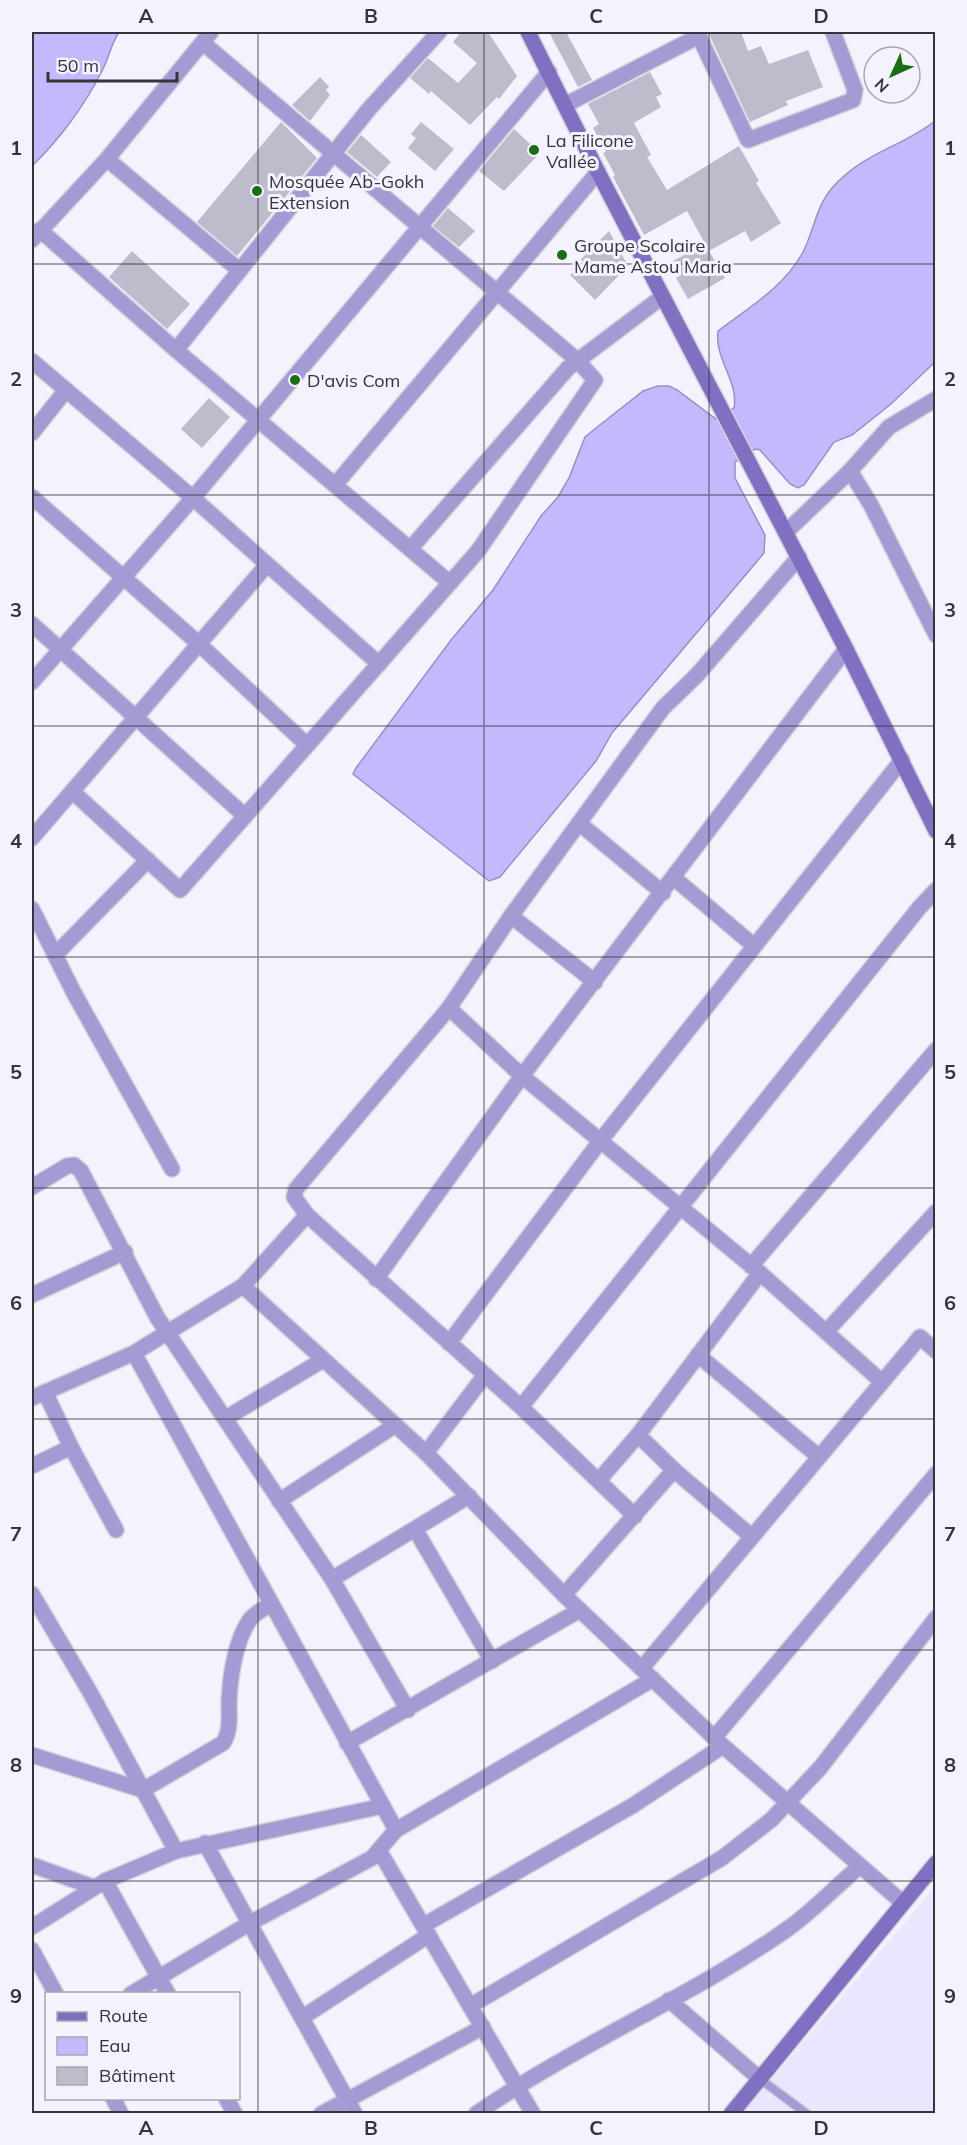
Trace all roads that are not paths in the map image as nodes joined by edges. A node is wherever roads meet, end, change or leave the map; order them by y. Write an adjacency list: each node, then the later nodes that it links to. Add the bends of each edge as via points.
1 (440, 32): 8 (street)
2 (528, 32): 6 (street)
3 (834, 32): 4 (street, via 855,90 853,100 749,140)
4 (698, 34): 7 (street)
5 (207, 37): 8 (street); 9 (street)
6 (549, 72): 7 (street); 11 (street)
7 (565, 105): 10 (street)
8 (332, 154): 11 (street); 13 (street)
9 (107, 159): 12 (street); 13 (street)
10 (598, 172): 14 (street); 15 (street)
11 (419, 226): 14 (street); 21 (street)
12 (36, 235): 16 (street)
13 (239, 270): 16 (street)
14 (498, 293): 17 (street); 24 (street)
15 (662, 297): 17 (street); 27 (street)
16 (176, 350): 21 (street)
17 (577, 360): 28 (street); 32 (street, via 595,377 593,382 491,533)
18 (32, 362): 19 (street)
19 (66, 390): 22 (street); 26 (street)
20 (936, 399): 23 (street, via 889,427)
21 (258, 420): 24 (street); 26 (street)
22 (32, 433)
23 (850, 471): 27 (street); 34 (street)
24 (335, 485): 28 (street)
25 (32, 497): 31 (street)
26 (193, 498): 30 (street); 31 (street)
27 (786, 532): 29 (street)
28 (410, 549): 32 (street)
29 (799, 556): 37 (street); 45 (street, via 697,675 663,708)
30 (266, 566): 35 (street); 38 (street)
31 (124, 577): 35 (street); 36 (street)
32 (450, 583): 38 (street)
33 (32, 624): 36 (street)
34 (936, 635)
35 (198, 643): 40 (street); 41 (street)
36 (61, 649): 39 (street); 40 (street)
37 (846, 649): 42 (street); 49 (street)
38 (379, 664): 41 (street)
39 (32, 682)
40 (135, 717): 43 (street); 44 (street)
41 (307, 745): 44 (street)
42 (902, 760): 46 (street); 54 (street)
43 (73, 792): 47 (street); 48 (street)
44 (245, 816): 48 (street, via 180,890)
45 (579, 823): 51 (street); 53 (street)
46 (936, 831)
47 (32, 838)
48 (148, 860): 55 (street)
49 (674, 878): 51 (street); 54 (street)
50 (936, 890): 63 (street)
51 (663, 893): 56 (street)
52 (32, 909): 55 (street)
53 (511, 916): 56 (street); 57 (street)
54 (753, 945): 60 (street)
55 (56, 954): 61 (street)
56 (595, 982): 59 (street)
57 (448, 1008): 59 (street); 65 (street, via 296,1189 294,1197)
58 (936, 1050): 67 (street)
59 (522, 1076): 60 (street); 68 (street)
60 (601, 1140): 63 (street); 73 (street)
61 (172, 1169)
62 (32, 1187): 66 (street, via 67,1166 78,1166)
63 (679, 1206): 67 (street); 81 (street)
64 (936, 1212): 71 (street)
65 (307, 1215): 68 (street); 69 (street)
66 (125, 1252): 70 (street); 72 (street)
67 (755, 1269): 71 (street); 76 (street)
68 (376, 1279): 73 (street)
69 (243, 1286): 72 (street); 77 (street)
70 (32, 1295)
71 (826, 1332): 79 (street)
72 (167, 1333): 75 (street); 82 (street)
73 (448, 1343): 78 (street)
74 (936, 1351): 79 (street, via 920,1337)
75 (134, 1353): 80 (street); 101 (street)
76 (698, 1355): 84 (street); 87 (street)
77 (323, 1360): 82 (street); 83 (street)
78 (485, 1375): 81 (street); 86 (street)
79 (882, 1382): 87 (street)
80 (38, 1395): 85 (street)
81 (521, 1407): 91 (street)
82 (226, 1418): 93 (street)
83 (394, 1426): 86 (street); 93 (street)
84 (638, 1435): 89 (street); 91 (street)
85 (71, 1447): 88 (street); 96 (street)
86 (426, 1453): 92 (street)
87 (819, 1457): 97 (street)
88 (32, 1466)
89 (674, 1470): 94 (street); 97 (street)
90 (936, 1474): 107 (street)
91 (599, 1480): 94 (street)
92 (468, 1496): 95 (street); 100 (street)
93 (279, 1501): 98 (street)
94 (635, 1516): 100 (street)
95 (415, 1529): 98 (street); 104 (street)
96 (116, 1530)
97 (752, 1537): 105 (street)
98 (332, 1579): 106 (street)
99 (32, 1594): 110 (street)
100 (564, 1595): 102 (street)
101 (271, 1604): 108 (street); 110 (street, via 254,1615 244,1632 234,1664 223,1743)
102 (580, 1610): 104 (street); 105 (street)
103 (936, 1618): 111 (street, via 820,1768)
104 (492, 1660): 106 (street)
105 (648, 1673): 107 (street); 113 (street)
106 (408, 1710): 108 (street)
107 (718, 1742): 111 (street); 124 (street, via 632,1806)
108 (347, 1743): 112 (street)
109 (32, 1755): 110 (street)
110 (144, 1790): 115 (street)
111 (787, 1800): 119 (street); 131 (street, via 771,1820 722,1857)
112 (384, 1806): 113 (street); 114 (street)
113 (396, 1830): 116 (street)
114 (205, 1844): 115 (street); 122 (street)
115 (176, 1851): 120 (street)
116 (380, 1852): 122 (street); 124 (street)
117 (936, 1863): 121 (street)
118 (32, 1864): 120 (street)
119 (858, 1867): 121 (street); 130 (street, via 789,1928)
120 (99, 1884): 123 (street); 126 (street)
121 (903, 1904): 134 (street)
122 (250, 1923): 126 (street); 132 (street)
123 (32, 1927)
124 (426, 1930): 131 (street); 132 (street)
125 (32, 1950): 127 (street)
126 (159, 1977): 128 (street); 129 (street)
127 (55, 1992)
128 (134, 1992)
129 (167, 1992)
130 (669, 2000): 134 (street); 135 (street)
131 (470, 2006): 133 (street)
132 (303, 2017): 136 (street)
133 (483, 2027): 135 (street); 136 (street)
134 (760, 2079): 145 (street); 146 (lane)
135 (517, 2085): 143 (street); 144 (street)
136 (346, 2099): 141 (street); 142 (street)
137 (114, 2100): 139 (street)
138 (227, 2100): 140 (street)
139 (122, 2114)
140 (235, 2114)
141 (321, 2114)
142 (355, 2114)
143 (476, 2114)
144 (533, 2114)
145 (731, 2114)
146 (807, 2114)

